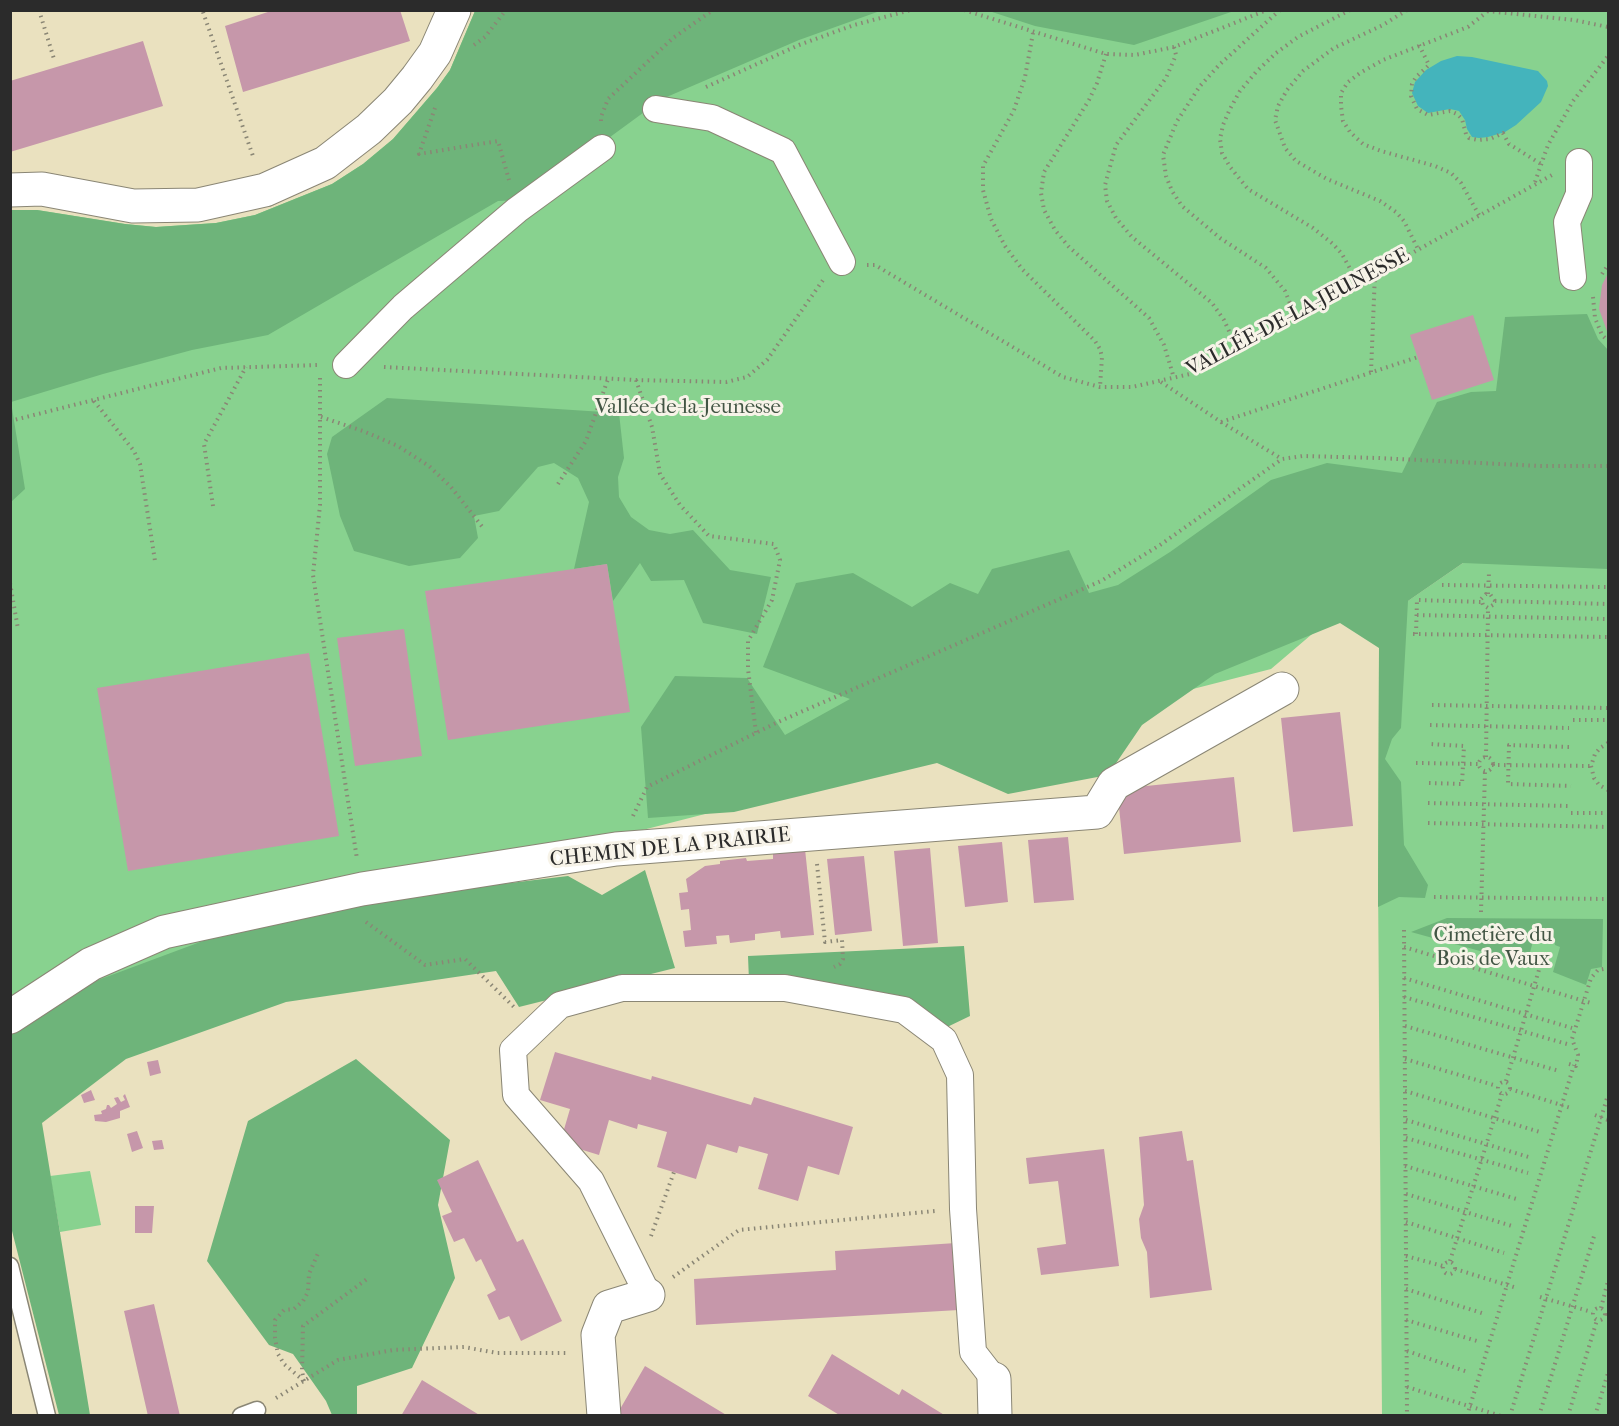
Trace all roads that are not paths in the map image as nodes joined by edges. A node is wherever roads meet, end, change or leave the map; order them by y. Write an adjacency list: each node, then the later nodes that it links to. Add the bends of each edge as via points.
1 (454, 10): 5 (street, via 435,53 398,101 369,129 325,163 265,190 198,205 133,206 42,189)
2 (656, 110): 6 (street, via 712,118 783,150)
3 (602, 148): 8 (street, via 518,210 403,307)
4 (1579, 162): 7 (street, via 1579,194 1567,222)
5 (10, 190)
6 (842, 262)
7 (1585, 279)
8 (346, 364)
9 (1282, 689): 10 (street, CHEMIN DE LA PRAIRIE, via 1114,784 1097,812 616,849 347,892 164,932 91,964)
10 (10, 1017)
11 (10, 1266): 15 (lane)
12 (643, 1284): 13 (street, via 591,1181 516,1095 513,1050 560,1005 622,988 785,987 904,1010 944,1040 960,1076 963,1209 973,1352); 17 (street, via 609,1306 598,1335)
13 (994, 1379): 18 (street)
14 (257, 1410): 16 (lane)
15 (47, 1416)
16 (241, 1416)
17 (604, 1416)
18 (995, 1416)

